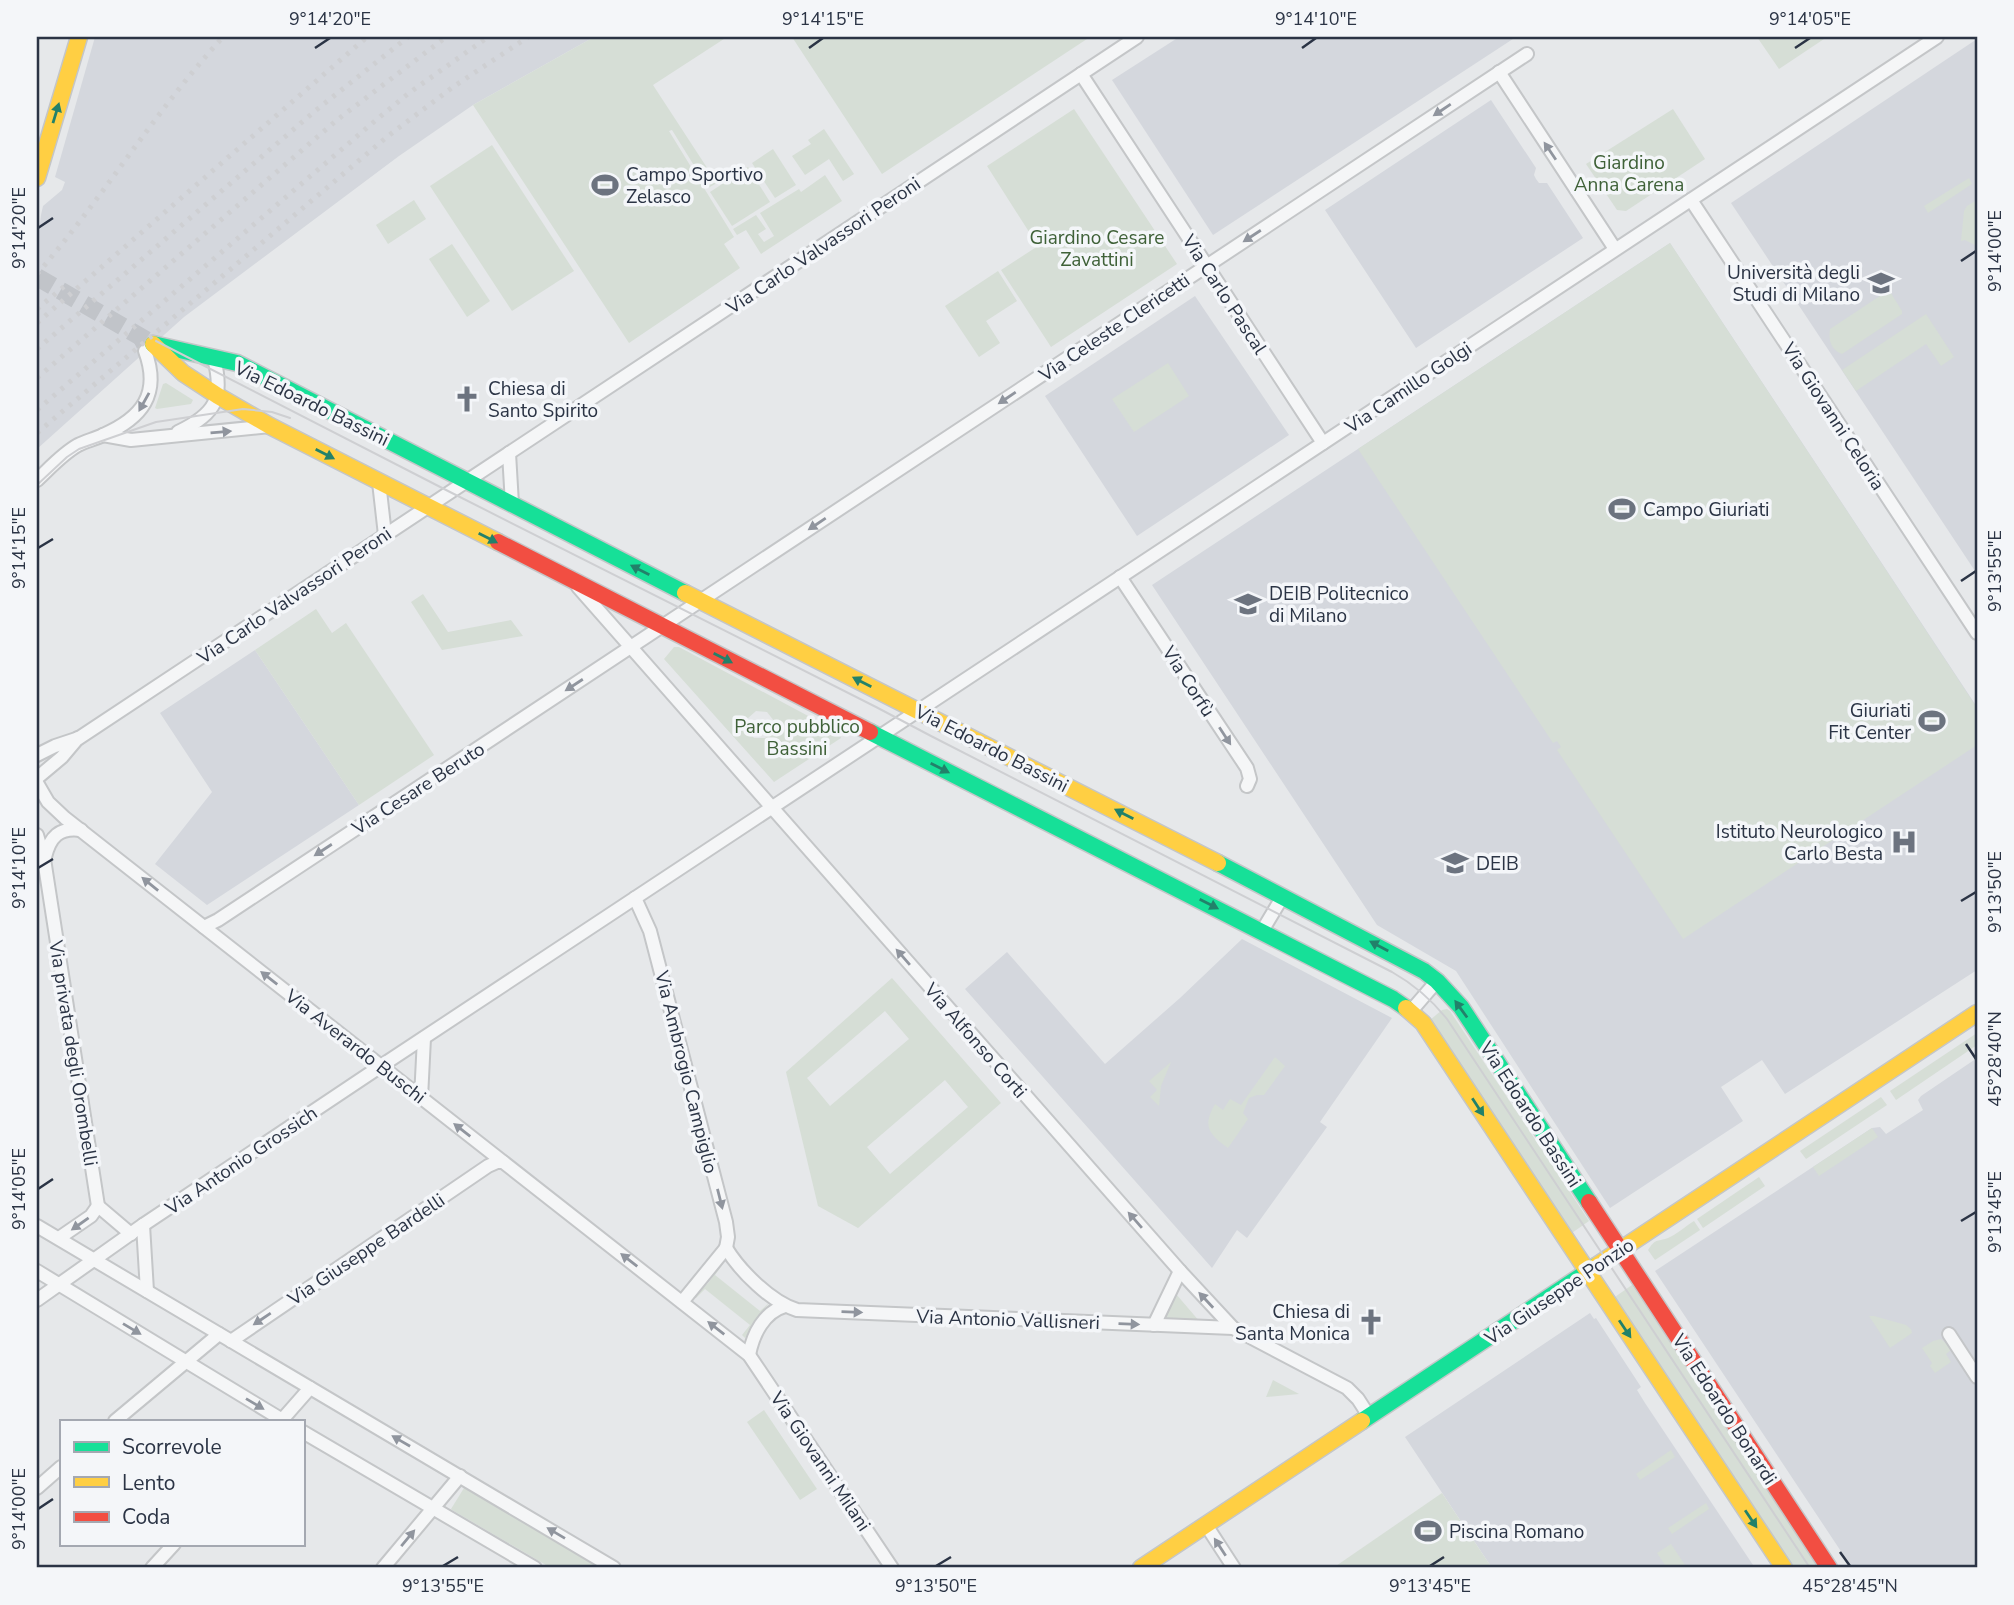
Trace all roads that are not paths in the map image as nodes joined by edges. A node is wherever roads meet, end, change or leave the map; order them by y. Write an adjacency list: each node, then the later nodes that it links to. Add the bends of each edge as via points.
1 (79, 37): 7 (street, one-way to 1)
2 (1137, 37): 6 (street, Via Carlo Valvassori Peroni)
3 (1937, 37): 8 (street, Via Camillo Golgi)
4 (1527, 54): 5 (street, Via Celeste Clericetti)
5 (1499, 72): 9 (street, one-way to 5); 10 (street, Via Celeste Clericetti, one-way to 10)
6 (1080, 74): 10 (street, Via Carlo Pascal); 18 (street, Via Carlo Valvassori Peroni)
7 (37, 178)
8 (1691, 200): 9 (street, Via Camillo Golgi); 29 (street, Via Giovanni Celoria)
9 (1615, 249): 17 (street, Via Camillo Golgi)
10 (1207, 265): 17 (street, Via Carlo Pascal); 27 (street, Via Celeste Clericetti, one-way to 27)
11 (145, 351): 15 (street, one-way to 15, via 152,379 146,401 133,418)
12 (214, 358): 13 (street); 13 (street, Via Edoardo Bassini, via 153,344 183,373); 20 (street, Via Edoardo Bassini, via 237,363)
13 (218, 396): 14 (street, Via Edoardo Bassini); 16 (street, via 201,418)
14 (270, 426): 16 (street, one-way to 14); 21 (street, Via Edoardo Bassini, one-way to 21)
15 (103, 435): 16 (street, via 131,440); 19 (street, via 70,450)
16 (172, 436)
17 (1323, 443): 25 (street, Via Camillo Golgi)
18 (509, 453): 20 (street, Via Carlo Valvassori Peroni); 22 (street)
19 (37, 480)
20 (466, 481): 22 (street, Via Edoardo Bassini); 23 (street, Via Carlo Valvassori Peroni)
21 (379, 482): 23 (street, Via Edoardo Bassini); 24 (street)
22 (512, 504): 27 (street, Via Edoardo Bassini, one-way to 22)
23 (428, 507): 24 (street, Via Carlo Valvassori Peroni); 26 (street, Via Edoardo Bassini, one-way to 26)
24 (385, 535): 33 (street, Via Carlo Valvassori Peroni)
25 (1120, 577): 31 (street, Via Camillo Golgi); 37 (street, Via Corfù, one-way to 37, via 1247,768)
26 (573, 581): 28 (street, Via Edoardo Bassini); 30 (street, Via Edoardo Bassini)
27 (701, 601): 28 (street); 31 (street, Via Edoardo Bassini, one-way to 27)
28 (662, 627): 30 (street); 32 (street, Via Edoardo Bassini, one-way to 32)
29 (1977, 632)
30 (631, 647): 38 (street, Via Edoardo Bassini); 44 (street, Via Cesare Beruto, one-way to 44)
31 (918, 711): 32 (street, Via Camillo Golgi); 42 (street, Via Edoardo Bassini, one-way to 31)
32 (879, 737): 38 (street); 45 (street, Via Edoardo Bassini, one-way to 45)
33 (79, 738): 34 (street, Via Carlo Valvassori Peroni); 35 (street, Via Carlo Valvassori Peroni)
34 (37, 755)
35 (37, 778)
36 (37, 783): 39 (street, Via Averardo Buschi, via 56,810)
37 (1247, 786)
38 (772, 808): 43 (street, Via Antonio Grossich); 62 (street, Via Alfonso Corti, one-way to 38)
39 (81, 830): 41 (street, via 70,828 55,836); 44 (street, Via Averardo Buschi, one-way to 39)
40 (37, 835): 41 (street, Via privata degli Orombelli)
41 (44, 859): 53 (street, Via privata degli Orombelli)
42 (1283, 896): 45 (street); 46 (street, Via Edoardo Bassini, one-way to 42)
43 (635, 898): 49 (street, Via Antonio Grossich); 58 (street, Via Ambrogio Campiglio, one-way to 58, via 654,944 726,1222)
44 (204, 926): 50 (street, Via Averardo Buschi, one-way to 44)
45 (1262, 931): 47 (street, Via Edoardo Bassini)
46 (1437, 981): 47 (street); 59 (street, Via Edoardo Bassini, one-way to 46, via 1461,1007)
47 (1411, 1011): 63 (street, Via Edoardo Bassini, one-way to 63)
48 (1977, 1013): 59 (street, Via Giuseppe Ponzio)
49 (424, 1038): 50 (street, Via Antonio Grossich); 51 (street)
50 (381, 1066): 51 (street, Via Averardo Buschi); 54 (street, Via Antonio Grossich)
51 (421, 1098): 52 (street, Via Averardo Buschi, one-way to 51)
52 (503, 1162): 67 (street, Via Averardo Buschi, one-way to 52); 73 (street, Via Giuseppe Bardelli, one-way to 73, via 488,1166)
53 (98, 1206): 56 (street); 57 (street, one-way to 57)
54 (143, 1225): 56 (street, Via Antonio Grossich); 65 (street)
55 (37, 1226): 57 (street)
56 (131, 1234): 60 (street, Via Antonio Grossich)
57 (59, 1238): 60 (street)
58 (726, 1248): 67 (street); 68 (street, via 738,1267)
59 (1620, 1250): 63 (street, Via Giuseppe Ponzio); 97 (street, Via Edoardo Bonardi)
60 (94, 1259): 64 (street, Via Antonio Grossich); 65 (street)
61 (37, 1271): 64 (street)
62 (1180, 1271): 69 (street); 70 (street, Via Alfonso Corti, one-way to 62)
63 (1587, 1273): 78 (street, Via Giuseppe Ponzio); 96 (street, Via Edoardo Bonardi, one-way to 96)
64 (58, 1284): 66 (street, Via Antonio Grossich); 75 (street, one-way to 75)
65 (147, 1291): 71 (street)
66 (37, 1300)
67 (682, 1302): 74 (street, Via Giovanni Milani, one-way to 67)
68 (785, 1306): 69 (street, Via Antonio Vallisneri, one-way to 69, via 806,1311); 74 (street, via 768,1315)
69 (1154, 1325): 70 (street, Via Antonio Vallisneri)
70 (1233, 1328): 78 (street, Via Alfonso Corti, via 1347,1388)
71 (219, 1334): 73 (street); 75 (street)
72 (1949, 1334): 76 (street)
73 (231, 1341): 77 (street)
74 (750, 1354): 93 (street, Via Giovanni Milani)
75 (186, 1362): 79 (street); 80 (street, one-way to 80)
76 (1977, 1377)
77 (310, 1388): 81 (street); 84 (street, one-way to 77)
78 (1369, 1416): 87 (street, Via Giuseppe Ponzio)
79 (116, 1420)
80 (280, 1420)
81 (283, 1420)
82 (304, 1433): 86 (street)
83 (60, 1468): 85 (street)
84 (460, 1476): 86 (street); 92 (street, one-way to 84)
85 (37, 1488)
86 (433, 1508): 90 (street, one-way to 86); 91 (street)
87 (1206, 1525): 94 (street, Via Giuseppe Ponzio); 95 (street, one-way to 87)
88 (172, 1546): 89 (street)
89 (152, 1568)
90 (383, 1568)
91 (535, 1568)
92 (614, 1568)
93 (892, 1568)
94 (1141, 1568)
95 (1234, 1568)
96 (1784, 1568)
97 (1829, 1568)

